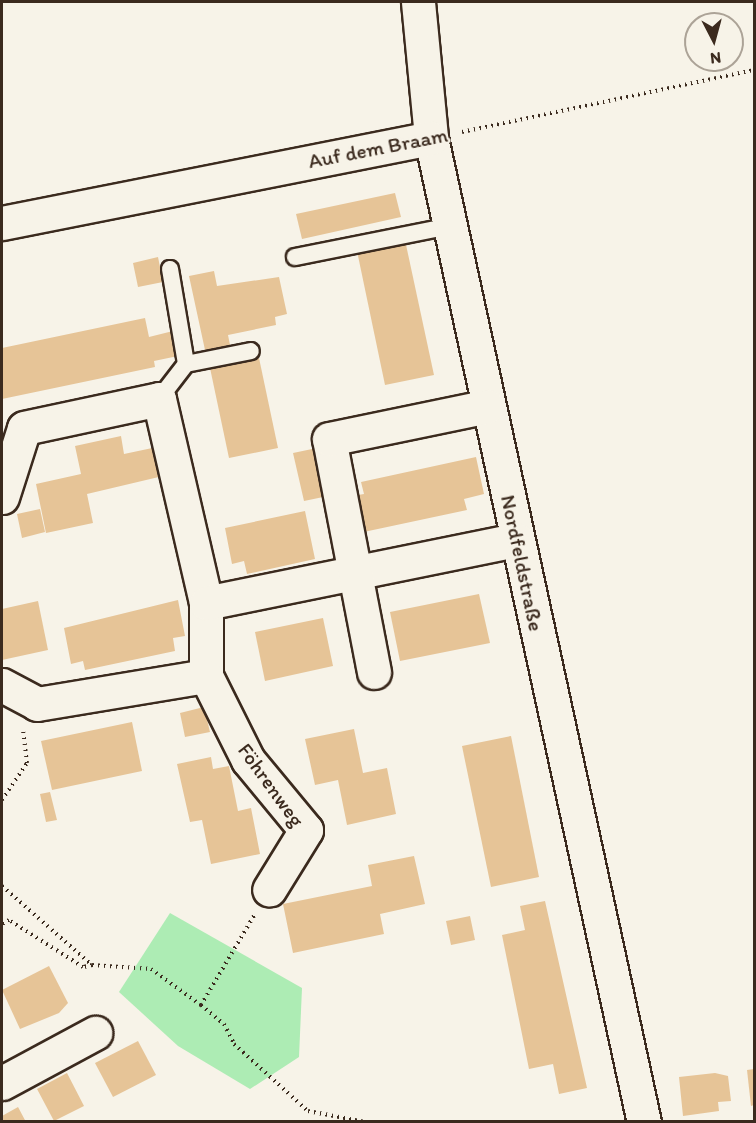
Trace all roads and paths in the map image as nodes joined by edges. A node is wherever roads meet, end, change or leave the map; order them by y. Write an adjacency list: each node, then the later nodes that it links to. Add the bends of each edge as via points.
1 (418, 2): 3 (street, Nordfeldstraße)
2 (754, 70): 3 (path, Auf dem Braam)
3 (431, 138): 4 (street, Auf dem Braam); 5 (street, Nordfeldstraße)
4 (2, 222)
5 (450, 226): 6 (lane); 11 (street, Nordfeldstraße)
6 (295, 257)
7 (170, 269): 9 (lane)
8 (251, 351): 9 (lane)
9 (186, 364): 10 (lane)
10 (159, 399): 12 (street, via 24,428); 15 (street, Föhrenweg)
11 (488, 406): 13 (street, Nordfeldstraße); 14 (street, via 329,439)
12 (2, 497)
13 (517, 540): 14 (street); 30 (street, Nordfeldstraße)
14 (358, 572): 15 (street); 16 (street)
15 (206, 603): 17 (street, Föhrenweg)
16 (374, 672)
17 (206, 676): 19 (street); 22 (street, Föhrenweg, via 248,760 306,830)
18 (2, 685): 19 (street)
19 (37, 704): 20 (path, via 22,734 27,763)
20 (2, 800)
21 (2, 886): 24 (path)
22 (268, 890): 25 (path)
23 (2, 924): 24 (path, via 9,920 83,967)
24 (92, 965): 25 (path, via 151,969)
25 (201, 1005): 28 (path, via 224,1024 234,1044 308,1111 330,1119)
26 (95, 1033): 27 (street)
27 (2, 1083)
28 (357, 1120): 29 (path)
29 (365, 1122)
30 (644, 1122)

